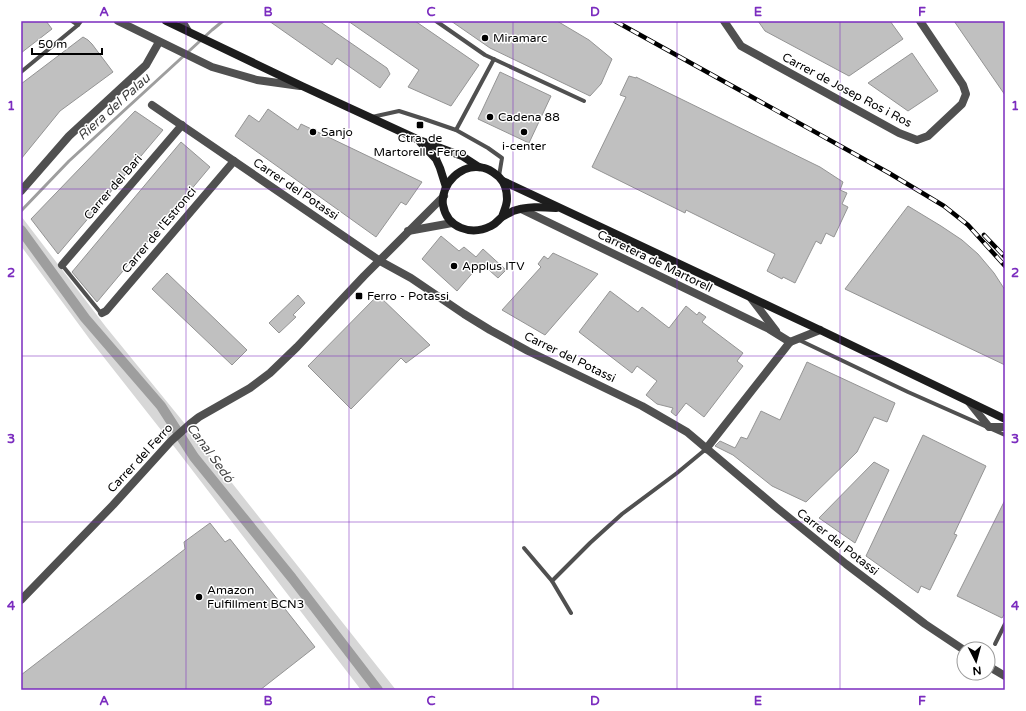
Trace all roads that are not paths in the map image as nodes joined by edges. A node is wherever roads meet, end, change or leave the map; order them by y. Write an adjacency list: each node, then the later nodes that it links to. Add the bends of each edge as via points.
1 (72, 21): 9 (lane)
2 (81, 21): 9 (lane)
3 (118, 21): 11 (street, Carretera de Martorell)
4 (166, 21): 10 (main road, Carretera de Martorell)
5 (182, 21): 10 (street)
6 (436, 21): 12 (lane)
7 (724, 21): 8 (street, Carrer de Josep Ros i Ros, via 741,46 899,133 917,140 928,136 962,104 966,94 963,85)
8 (920, 21)
9 (78, 25): 13 (lane)
10 (188, 31): 14 (main road, Carretera de Martorell)
11 (160, 42): 14 (street, Carretera de Martorell, via 212,67 257,80); 24 (street, via 146,65 68,136)
12 (494, 59): 15 (lane); 19 (lane)
13 (21, 72)
14 (302, 86): 17 (main road, Carretera de Martorell)
15 (584, 101)
16 (152, 105): 18 (street, Carrer del Potassi)
17 (369, 117): 19 (lane, via 399,111); 20 (main road, Carretera de Martorell)
18 (182, 125): 21 (street, Carrer del Potassi); 32 (street, Carrer del Bari)
19 (456, 130): 23 (lane, via 502,158)
20 (419, 140): 22 (main road, Carretera de Martorell, via 462,156); 25 (main road, Carretera de Martorell, via 436,159)
21 (234, 161): 31 (street, Carrer del Potassi); 34 (street, Carrer de l'Estronci)
22 (479, 167): 23 (main road, Carretera de Martorell, via 493,171); 25 (main road, via 465,169 454,176)
23 (501, 179): 26 (main road, Carretera de Martorell); 28 (main road, via 506,189 507,200)
24 (21, 191)
25 (445, 191): 29 (main road, Carretera de Martorell, via 443,205); 30 (street, Carrer del Ferro)
26 (560, 208): 27 (main road, Carretera de Martorell); 33 (main road, Carretera de Martorell)
27 (521, 209): 28 (main road, Carretera de Martorell); 36 (street, Carretera de Martorell)
28 (502, 217): 29 (main road, Carretera de Martorell, via 482,230 463,229)
29 (452, 223): 30 (street)
30 (408, 230): 31 (street, Carrer del Ferro)
31 (380, 261): 43 (street, Carrer del Potassi, via 411,278 464,314 528,350 642,406 687,432); 46 (street, Carrer del Ferro, via 270,373 190,424)
32 (62, 265): 34 (lane)
33 (751, 298): 35 (main road, Carretera de Martorell); 36 (street, Carretera de Martorell)
34 (102, 313)
35 (820, 330): 37 (street); 38 (main road, Carretera de Martorell)
36 (778, 334): 37 (street, Carretera de Martorell)
37 (793, 340): 40 (lane); 43 (street)
38 (969, 402): 39 (main road, Carretera de Martorell); 40 (street, Carretera de Martorell)
39 (1005, 419)
40 (989, 427): 41 (street); 42 (lane)
41 (1005, 427)
42 (1005, 435)
43 (706, 449): 45 (lane, via 622,514); 50 (street, Carrer del Potassi, via 858,573 924,624)
44 (524, 548): 45 (lane)
45 (552, 581): 47 (lane)
46 (21, 600)
47 (571, 613)
48 (1005, 624): 49 (lane)
49 (996, 642)
50 (956, 645)
51 (996, 671): 52 (street)
52 (1005, 676)

